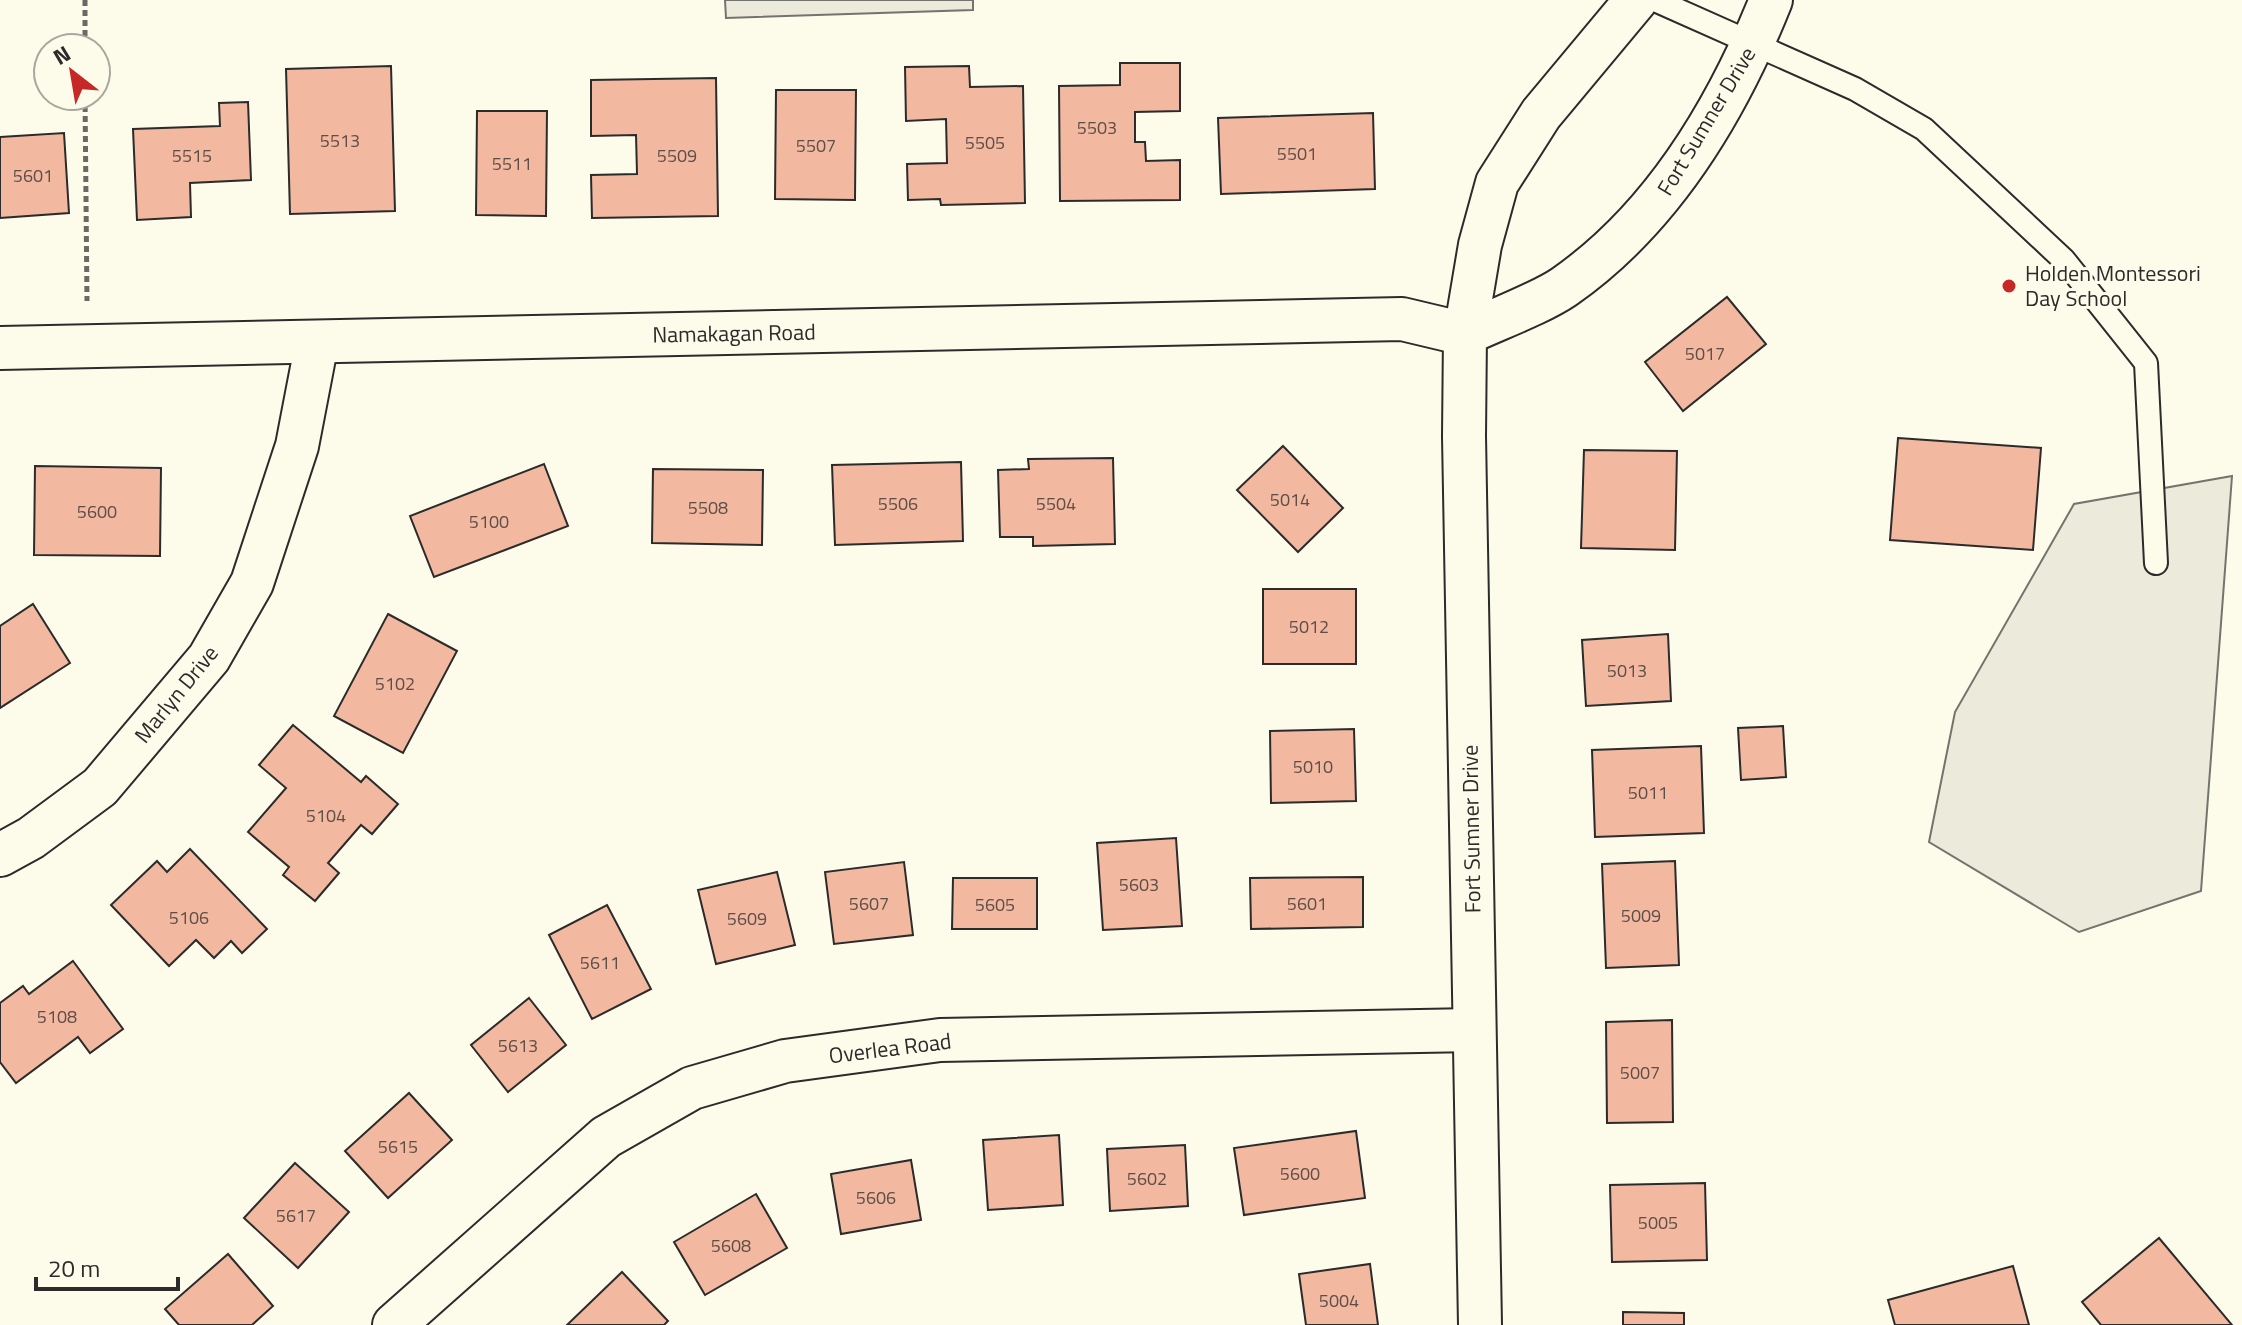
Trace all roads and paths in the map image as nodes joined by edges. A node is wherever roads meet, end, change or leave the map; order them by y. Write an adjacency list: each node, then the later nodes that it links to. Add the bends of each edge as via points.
1 (85, 0): 5 (path)
2 (1636, 0): 8 (street, Fort Sumner Drive, via 1541,114 1497,183)
3 (1655, 0): 6 (lane)
4 (1771, 0): 6 (street, Fort Sumner Drive)
5 (85, 32)
6 (1753, 45): 8 (street, Fort Sumner Drive, via 1675,181 1635,228 1563,288); 12 (lane, via 1855,89 1924,129 2064,260 2146,363)
7 (85, 112): 10 (path)
8 (1465, 334): 9 (street, Namakagan Road, via 1402,319); 14 (street, Fort Sumner Drive)
9 (317, 342): 10 (street, Namakagan Road); 13 (street, Marlyn Drive, via 297,446 252,583 209,658 100,787)
10 (87, 346): 11 (street, Namakagan Road)
11 (0, 348)
12 (2156, 563)
13 (0, 855)
14 (1474, 1030): 15 (street, Overlea Road, via 940,1040 785,1061 692,1088 606,1137); 16 (street, Fort Sumner Drive)
15 (394, 1325)
16 (1480, 1325)

